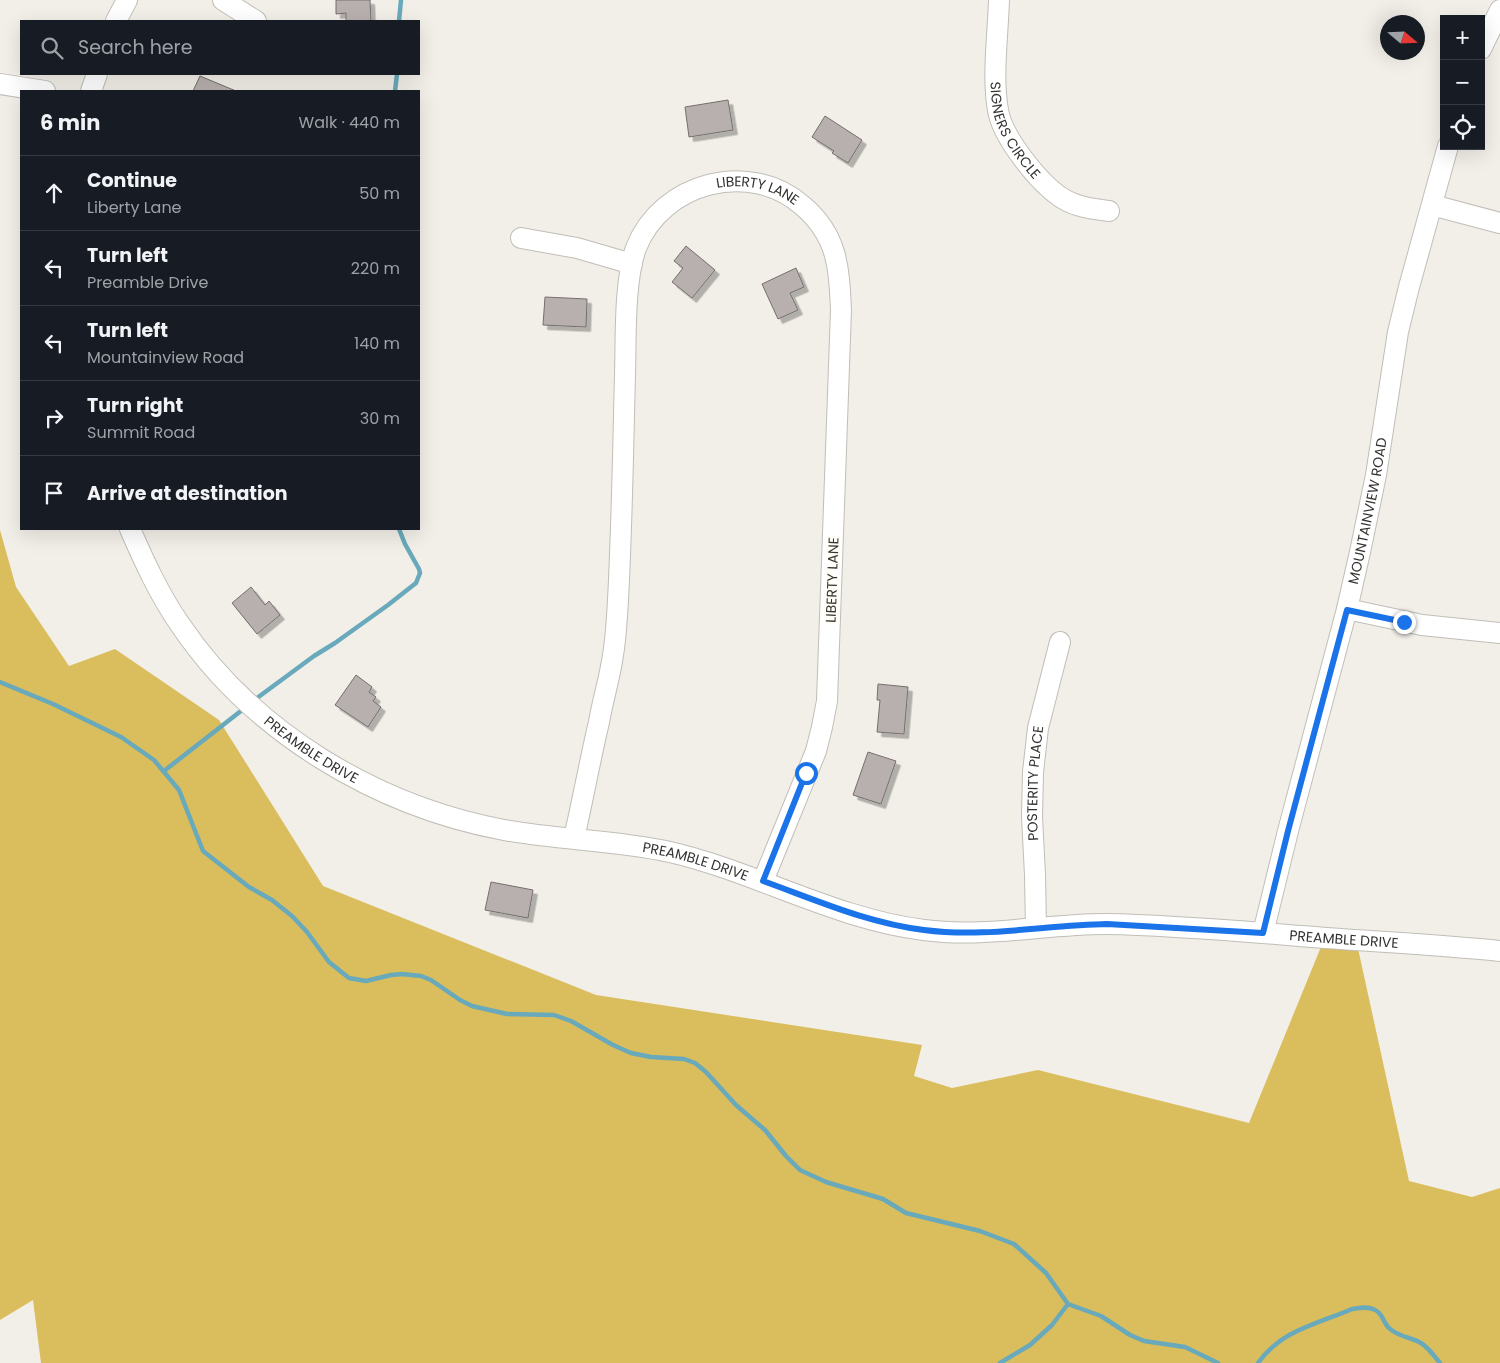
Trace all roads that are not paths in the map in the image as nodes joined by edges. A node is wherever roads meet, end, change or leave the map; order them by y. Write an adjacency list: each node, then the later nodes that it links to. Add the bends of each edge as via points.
1 (126, 0): 5 (street)
2 (223, 0): 6 (street)
3 (999, 0): 14 (street, SIGNERS CIRCLE, via 996,92 1004,130 1025,160 1062,198 1078,206)
4 (1500, 10): 7 (street)
5 (116, 20)
6 (254, 20)
7 (1485, 41)
8 (97, 75): 11 (street)
9 (0, 84): 10 (street)
10 (39, 90)
11 (92, 90)
12 (1447, 150): 13 (street, MOUNTAINVIEW ROAD)
13 (1432, 205): 15 (street); 19 (street, MOUNTAINVIEW ROAD, via 1398,332 1376,475)
14 (1109, 211)
15 (1500, 223)
16 (522, 238): 17 (street, via 577,248)
17 (632, 264): 22 (street, LIBERTY LANE, via 616,628 612,662); 23 (street, LIBERTY LANE, via 645,229 677,198 718,182 741,180 764,184 804,206 831,242 838,264 841,310 827,701 816,751)
18 (130, 530): 22 (street, PREAMBLE DRIVE, via 164,600 194,645 251,706 295,741 343,771 422,807 506,830)
19 (1347, 610): 20 (street, via 1422,625); 25 (street, MOUNTAINVIEW ROAD)
20 (1500, 633)
21 (1060, 642): 24 (street, POSTERITY PLACE, via 1038,728 1033,772)
22 (574, 838): 23 (street, PREAMBLE DRIVE, via 669,852)
23 (763, 881): 24 (street, PREAMBLE DRIVE, via 847,912 906,928 980,933)
24 (1036, 928): 25 (street, PREAMBLE DRIVE, via 1107,924)
25 (1263, 933): 26 (street, PREAMBLE DRIVE)
26 (1500, 951)

